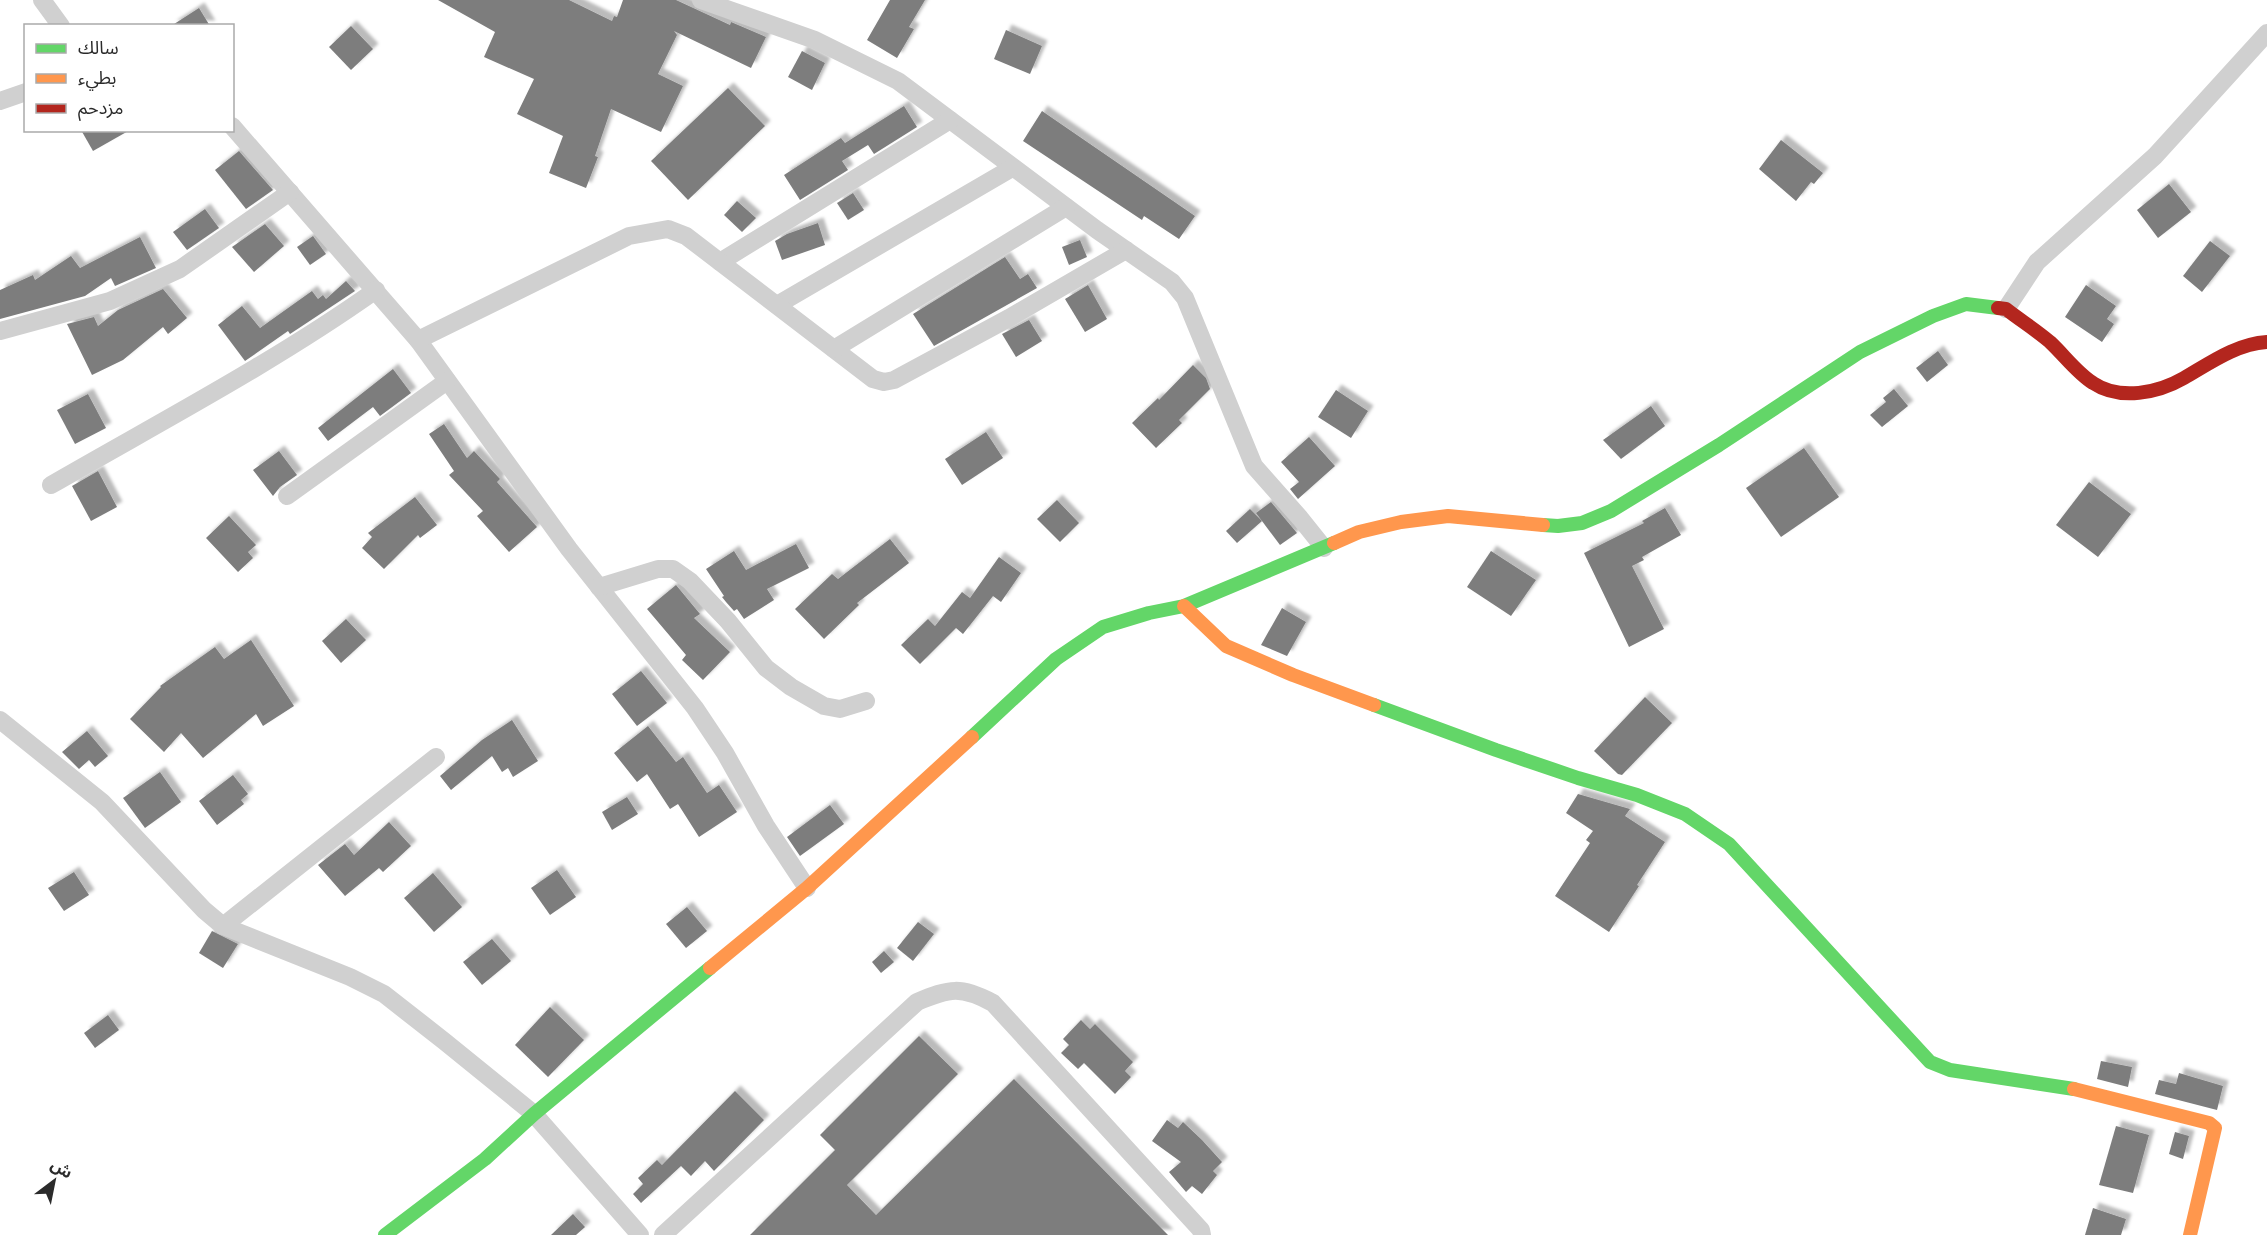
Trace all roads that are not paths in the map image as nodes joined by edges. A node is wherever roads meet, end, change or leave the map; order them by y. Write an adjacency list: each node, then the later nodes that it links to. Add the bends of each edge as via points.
1 (42, 0): 3 (street)
2 (700, 0): 7 (street, via 815,40 898,81)
3 (60, 24)
4 (2267, 33): 16 (street, via 2155,156 2037,262)
5 (24, 93): 6 (street)
6 (0, 101)
7 (950, 120): 9 (street); 13 (street)
8 (234, 128): 10 (street)
9 (1012, 168): 11 (street); 15 (street)
10 (290, 192): 14 (street); 17 (street, via 180,269 110,301)
11 (1066, 207): 12 (street); 20 (street)
12 (1126, 250): 20 (street, via 894,380 873,379); 24 (street, via 1172,282 1185,298 1254,466)
13 (720, 262): 15 (street); 18 (street, via 686,236 668,230 629,236)
14 (376, 290): 18 (street); 22 (street, via 332,321)
15 (777, 305): 20 (street)
16 (2006, 309): 19 (main road, via 2048,341 2092,383 2111,392 2133,394 2172,385 2221,356 2252,343); 24 (main road, via 1966,304 1860,352 1719,445 1611,511 1582,523 1558,526 1449,516 1359,531)
17 (0, 331)
18 (418, 340): 21 (street)
19 (2267, 342)
20 (834, 349)
21 (447, 381): 23 (street); 25 (street)
22 (51, 485)
23 (288, 496)
24 (1323, 548): 26 (main road)
25 (599, 587): 27 (street, via 658,569 673,569 690,580 766,668 791,687 824,706 840,709); 30 (street, via 695,708)
26 (1184, 606): 30 (main road, via 1103,627 1056,659); 37 (main road, via 1227,646 1293,675 1685,814 1729,844 1930,1062 2084,1091 2210,1123 2215,1128 2214,1139)
27 (866, 701)
28 (0, 720): 31 (street, via 102,802)
29 (436, 757): 31 (street)
30 (807, 888): 32 (main road)
31 (223, 926): 32 (street, via 384,994)
32 (534, 1114): 33 (main road, via 485,1159); 34 (street)
33 (385, 1235)
34 (640, 1235)
35 (663, 1235): 36 (street, via 917,1002 942,992 972,992 993,1003)
36 (1203, 1235)
37 (2190, 1235)

